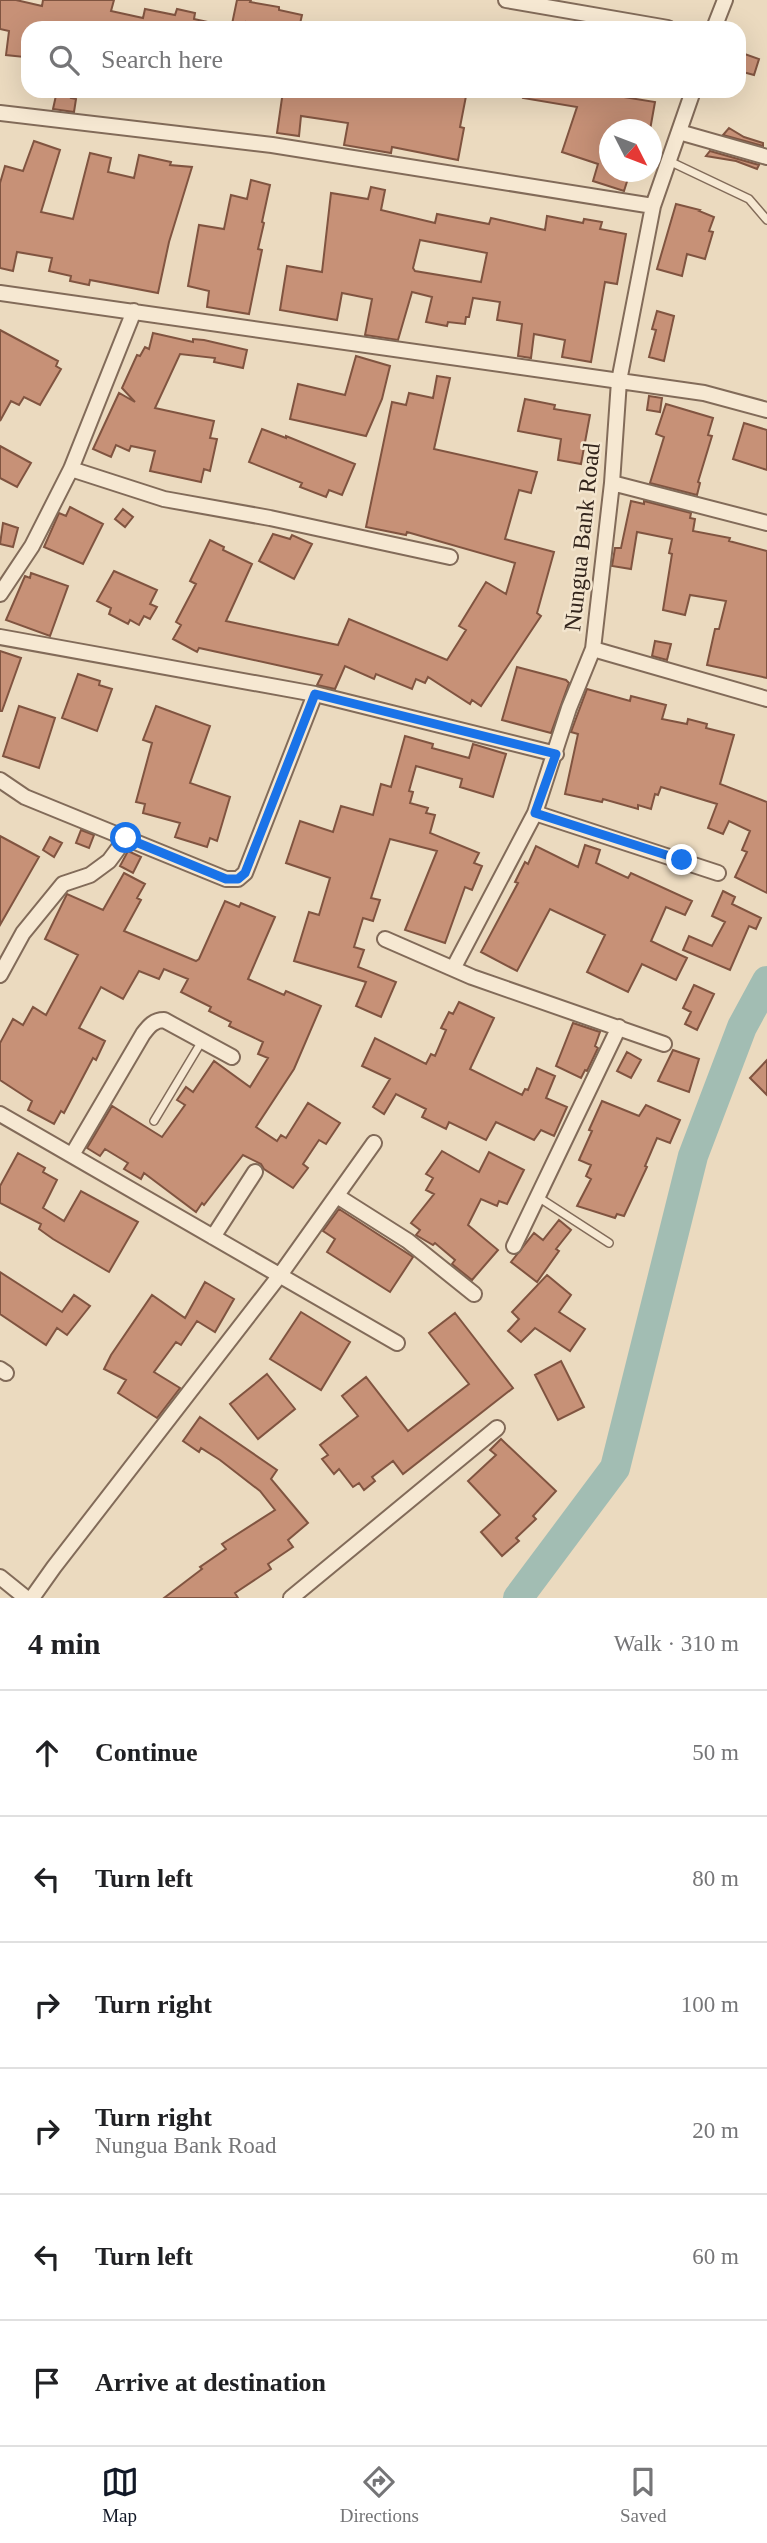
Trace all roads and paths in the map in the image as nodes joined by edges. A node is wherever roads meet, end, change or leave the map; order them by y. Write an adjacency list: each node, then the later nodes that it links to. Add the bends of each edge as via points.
1 (506, 0): 3 (street)
2 (725, 0): 4 (street)
3 (628, 21)
4 (717, 21)
5 (691, 98): 7 (street, Nungua Bank Road)
6 (0, 113): 10 (street, via 272,145)
7 (679, 132): 8 (street); 9 (street, Nungua Bank Road)
8 (767, 157)
9 (670, 160): 10 (street, Nungua Bank Road); 11 (lane, via 749,199)
10 (653, 206): 14 (street, Nungua Bank Road)
11 (767, 220)
12 (0, 293): 13 (street)
13 (134, 311): 14 (street); 16 (street)
14 (619, 381): 15 (street, via 704,393); 17 (street, Nungua Bank Road)
15 (767, 410)
16 (71, 469): 19 (street, via 164,499); 20 (street, via 33,546)
17 (612, 483): 18 (street); 22 (street, Nungua Bank Road)
18 (767, 523)
19 (450, 557)
20 (0, 594)
21 (0, 637): 23 (street)
22 (593, 649): 24 (street); 25 (street, Nungua Bank Road)
23 (315, 694): 25 (street); 28 (street, via 245,873 238,879 226,879)
24 (767, 699)
25 (556, 754): 27 (street, Nungua Bank Road)
26 (0, 780): 28 (street, via 25,797)
27 (535, 813): 29 (street); 31 (street, Nungua Bank Road)
28 (126, 838): 32 (street, via 109,861 90,875 63,884 23,933)
29 (718, 873)
30 (385, 939): 31 (street)
31 (454, 967): 33 (street)
32 (0, 975)
33 (619, 1027): 35 (street); 43 (street)
34 (202, 1041): 36 (street); 38 (lane); 40 (street, via 164,1020 151,1024)
35 (664, 1044)
36 (232, 1057)
37 (0, 1114): 40 (street)
38 (154, 1121)
39 (374, 1143): 42 (street)
40 (72, 1154): 44 (street)
41 (255, 1172): 44 (street)
42 (337, 1196): 47 (street); 48 (street, via 408,1241)
43 (537, 1197): 45 (lane); 46 (street)
44 (213, 1237): 47 (street)
45 (609, 1242)
46 (513, 1246)
47 (280, 1275): 49 (street); 53 (street)
48 (474, 1294)
49 (397, 1343)
50 (497, 1427): 54 (street)
51 (0, 1577): 52 (street)
52 (26, 1598)
53 (32, 1598)
54 (290, 1598)

